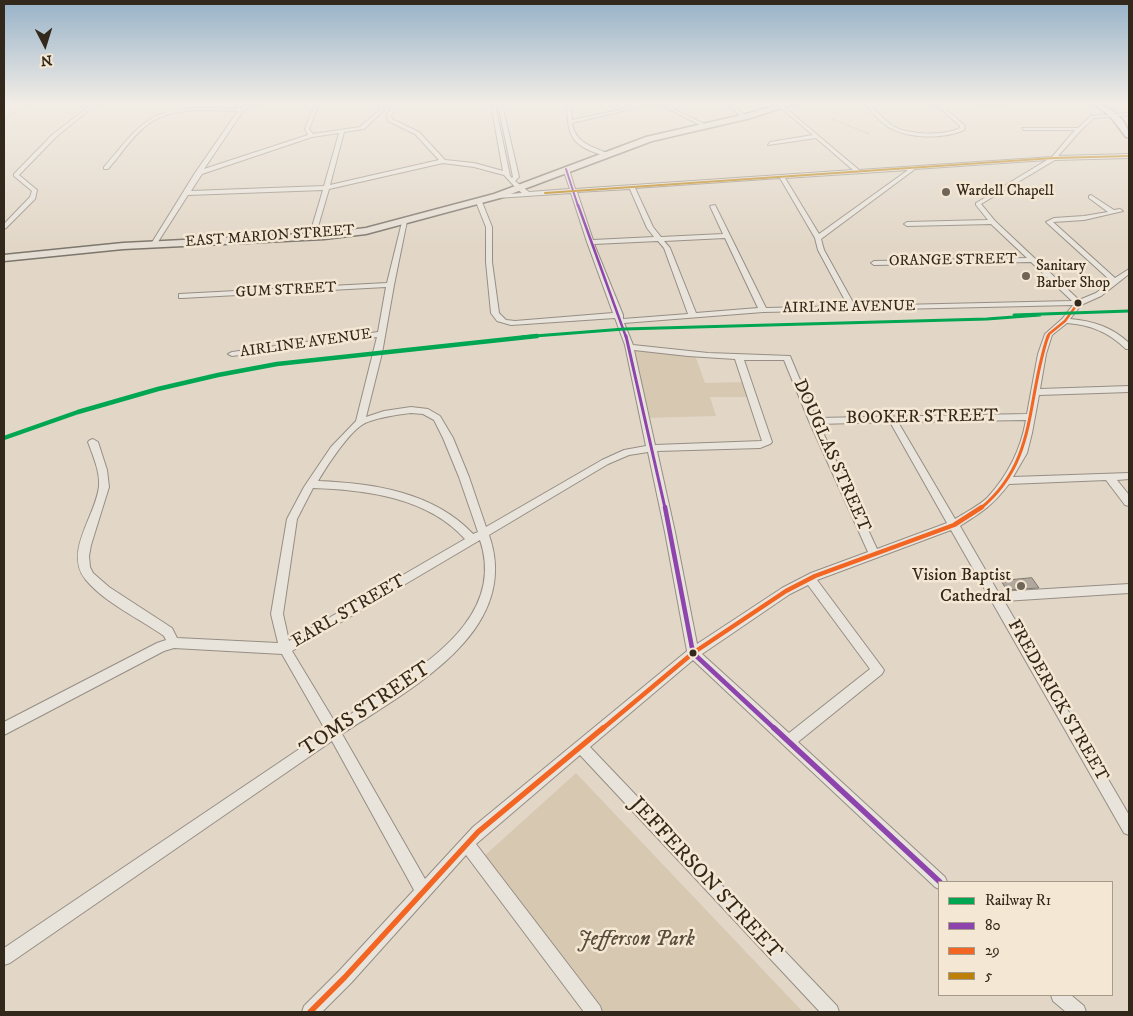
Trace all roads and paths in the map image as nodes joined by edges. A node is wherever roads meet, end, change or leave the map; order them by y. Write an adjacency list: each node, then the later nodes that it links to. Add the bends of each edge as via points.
1 (39, 151): 37 (street, via 16,175 35,191 33,198)
2 (121, 151): 17 (street)
3 (213, 151): 21 (street)
4 (265, 151): 21 (street)
5 (336, 151): 26 (street)
6 (434, 151): 16 (street)
7 (502, 151): 22 (street)
8 (510, 151): 24 (street)
9 (599, 151): 13 (street)
10 (613, 151): 13 (main road, EAST MARION STREET)
11 (835, 151): 20 (street)
12 (1060, 151): 15 (street)
13 (605, 154): 19 (main road, EAST MARION STREET)
14 (1129, 156): 15 (street)
15 (1054, 158): 18 (street); 39 (street, via 978,204)
16 (443, 161): 22 (street); 26 (street)
17 (106, 168)
18 (912, 168): 20 (street); 45 (street)
19 (566, 170): 24 (main road, EAST MARION STREET); 27 (street)
20 (858, 172): 23 (street)
21 (198, 173): 28 (street)
22 (506, 174): 24 (street)
23 (782, 177): 25 (street); 45 (street)
24 (515, 184): 29 (street, via 526,193); 30 (main road, EAST MARION STREET)
25 (632, 187): 27 (street); 44 (street, via 650,228)
26 (325, 188): 28 (street); 43 (street)
27 (573, 191): 29 (street); 46 (street)
28 (186, 193): 47 (street)
29 (537, 194): 30 (street)
30 (497, 196): 32 (main road, EAST MARION STREET)
31 (1091, 197): 35 (street)
32 (479, 202): 38 (main road, EAST MARION STREET); 59 (street, AIRLINE AVENUE, via 489,227 488,262 496,316 500,320 513,323)
33 (713, 206): 42 (street)
34 (1120, 210): 35 (street)
35 (1111, 211): 52 (street, via 1093,217 1049,222)
36 (4, 216): 37 (street)
37 (15, 216): 41 (street)
38 (405, 222): 43 (main road, EAST MARION STREET, via 355,233); 53 (street)
39 (993, 222): 40 (street); 49 (street)
40 (907, 224)
41 (4, 227)
42 (727, 236): 44 (street); 57 (street)
43 (312, 237): 47 (main road, EAST MARION STREET)
44 (659, 238): 46 (street); 58 (street, via 667,248)
45 (818, 238): 56 (street, via 821,250)
46 (590, 242): 59 (street)
47 (154, 244): 48 (main road, EAST MARION STREET)
48 (4, 258)
49 (1032, 260): 50 (street, ORANGE STREET); 55 (street)
50 (874, 263)
51 (1129, 271): 52 (street)
52 (1115, 281): 55 (street, via 1101,293)
53 (390, 285): 54 (street, GUM STREET); 61 (street)
54 (182, 296)
55 (1078, 303): 56 (street, AIRLINE AVENUE); 60 (street)
56 (853, 308): 57 (street, AIRLINE AVENUE)
57 (763, 310): 58 (street, AIRLINE AVENUE)
58 (693, 316): 59 (street, AIRLINE AVENUE)
59 (620, 318): 62 (street)
60 (1065, 321): 63 (street, via 1103,326); 67 (street, via 1049,334)
61 (380, 334): 64 (street, AIRLINE AVENUE); 71 (street)
62 (629, 347): 65 (street, via 672,354); 73 (street)
63 (1129, 347)
64 (232, 354)
65 (739, 358): 70 (street, DOUGLAS STREET, via 787,358); 73 (street, EARL STREET, via 767,442 760,445)
66 (1129, 389): 67 (street)
67 (1035, 392): 68 (street)
68 (1030, 416): 69 (street, BOOKER STREET); 76 (street, via 1022,453)
69 (892, 419): 70 (street, BOOKER STREET); 79 (street, FREDERICK STREET)
70 (813, 421): 81 (street, DOUGLAS STREET)
71 (360, 422): 77 (street, via 334,449); 80 (street, TOMS STREET, via 411,410 425,411 437,418 464,477)
72 (93, 442): 85 (street, via 104,486 87,539 86,570 100,587 168,632)
73 (651, 448): 80 (street, EARL STREET, via 627,452 606,462); 87 (street)
74 (1129, 476): 75 (street)
75 (1109, 477): 76 (street); 78 (street)
76 (1006, 481): 79 (street, via 980,510)
77 (310, 484): 80 (street, via 371,489 402,496 452,519); 86 (street, via 292,519 277,614)
78 (1129, 502)
79 (954, 525): 81 (street); 84 (street, FREDERICK STREET)
80 (479, 537): 86 (street, EARL STREET); 89 (street, TOMS STREET, via 491,561 490,585 482,609 467,633 439,661)
81 (874, 554): 82 (street)
82 (810, 579): 87 (street, via 764,604); 90 (street, via 878,670)
83 (1129, 588): 84 (street)
84 (997, 597): 92 (street, FREDERICK STREET)
85 (174, 643): 86 (street, EARL STREET); 88 (street, EARL STREET)
86 (285, 649): 89 (street)
87 (693, 653): 90 (street); 91 (street)
88 (4, 729)
89 (334, 732): 95 (street); 96 (street, TOMS STREET)
90 (789, 741): 94 (street)
91 (580, 746): 93 (street); 100 (street, JEFFERSON STREET)
92 (1129, 828)
93 (467, 844): 95 (street); 99 (street)
94 (939, 881)
95 (424, 891): 98 (street)
96 (4, 957)
97 (1060, 996): 101 (street)
98 (310, 1012)
99 (594, 1012)
100 (831, 1012)
101 (1078, 1012)

